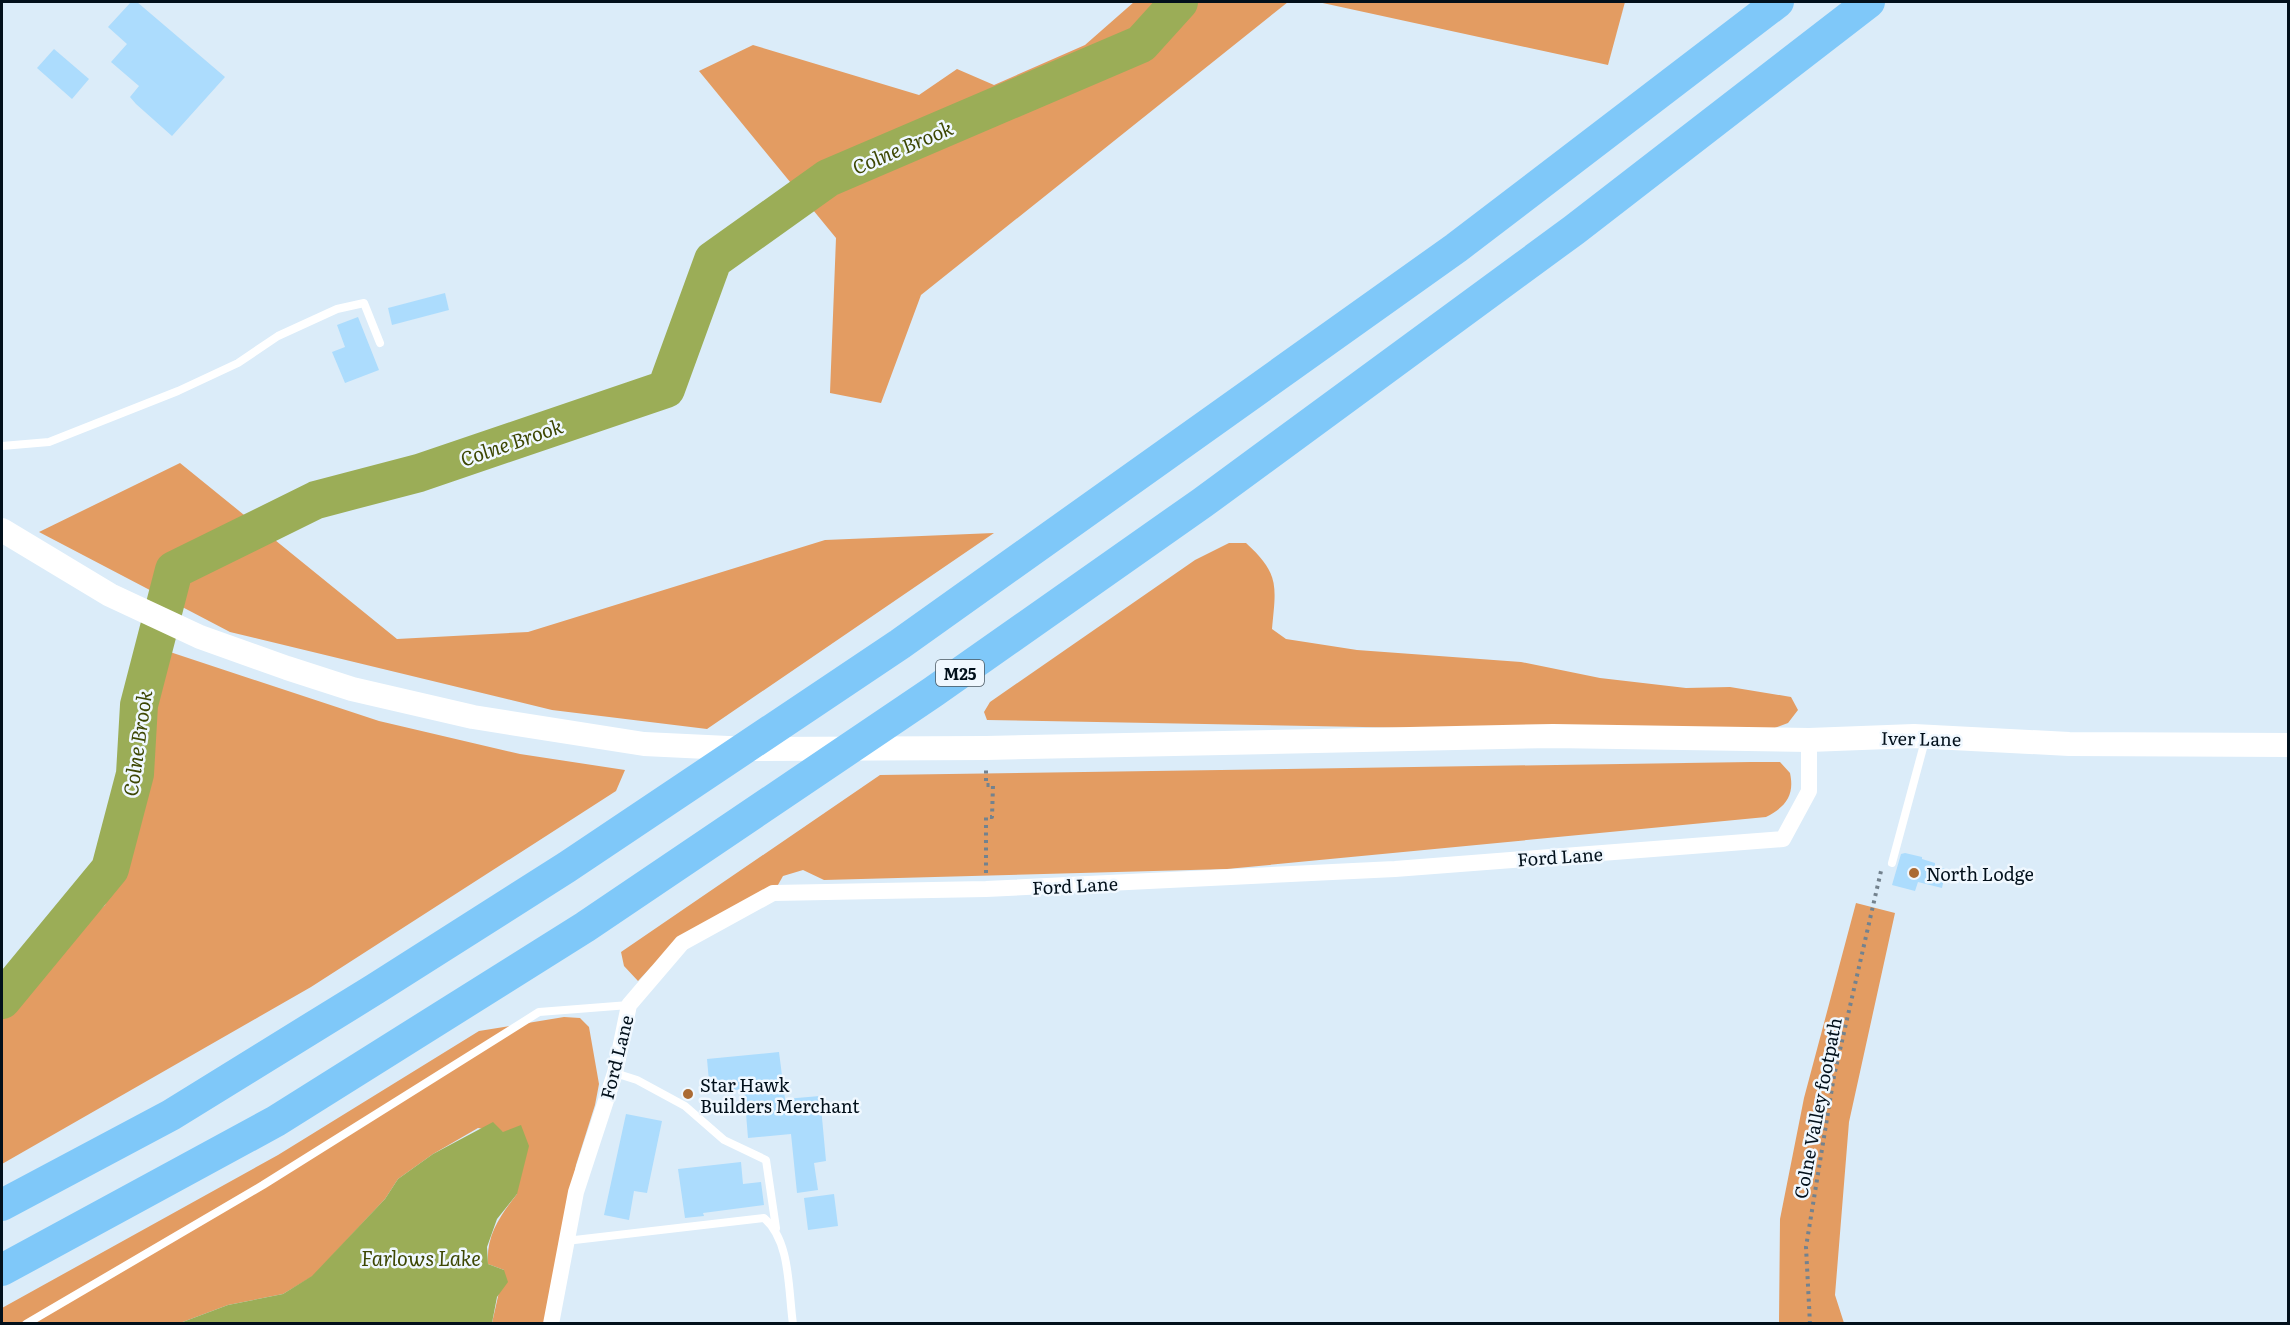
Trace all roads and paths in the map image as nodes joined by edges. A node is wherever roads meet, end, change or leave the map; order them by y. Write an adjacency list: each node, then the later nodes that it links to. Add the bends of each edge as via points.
1 (1778, 2): 15 (highway, via 1456,248 900,644 576,861 375,989 171,1114)
2 (1869, 2): 18 (highway, M25, via 1565,237 1211,496 924,698 585,927 276,1121)
3 (380, 343): 4 (lane, via 364,303 337,309 278,336 238,363 178,391 49,442)
4 (2, 446)
5 (2, 530): 9 (main road, Iver Lane, via 110,595 200,637 352,689 473,717 644,744 750,749)
6 (1926, 737): 7 (main road, Iver Lane); 8 (main road, Iver Lane, via 2070,744); 10 (lane)
7 (1809, 740): 9 (main road, Iver Lane, via 1553,736); 11 (street, Ford Lane, via 1809,791 1783,839 1395,869)
8 (2289, 745)
9 (986, 748): 11 (path, via 986,785 993,785 992,817 986,817)
10 (1892, 863)
11 (986, 890): 13 (street, Ford Lane, via 773,893 682,943)
12 (1874, 900): 22 (path, Colne Valley footpath, via 1834,1077 1806,1247)
13 (629, 1005): 14 (street, Ford Lane); 19 (lane, via 539,1012 263,1185)
14 (615, 1073): 16 (lane, via 686,1106 724,1140 766,1160); 17 (street, Ford Lane, via 576,1192)
15 (2, 1205)
16 (776, 1228): 17 (lane, via 764,1218); 21 (lane)
17 (566, 1241): 20 (street, Ford Lane)
18 (2, 1270)
19 (26, 1323)
20 (551, 1323)
21 (793, 1323)
22 (1810, 1323)

